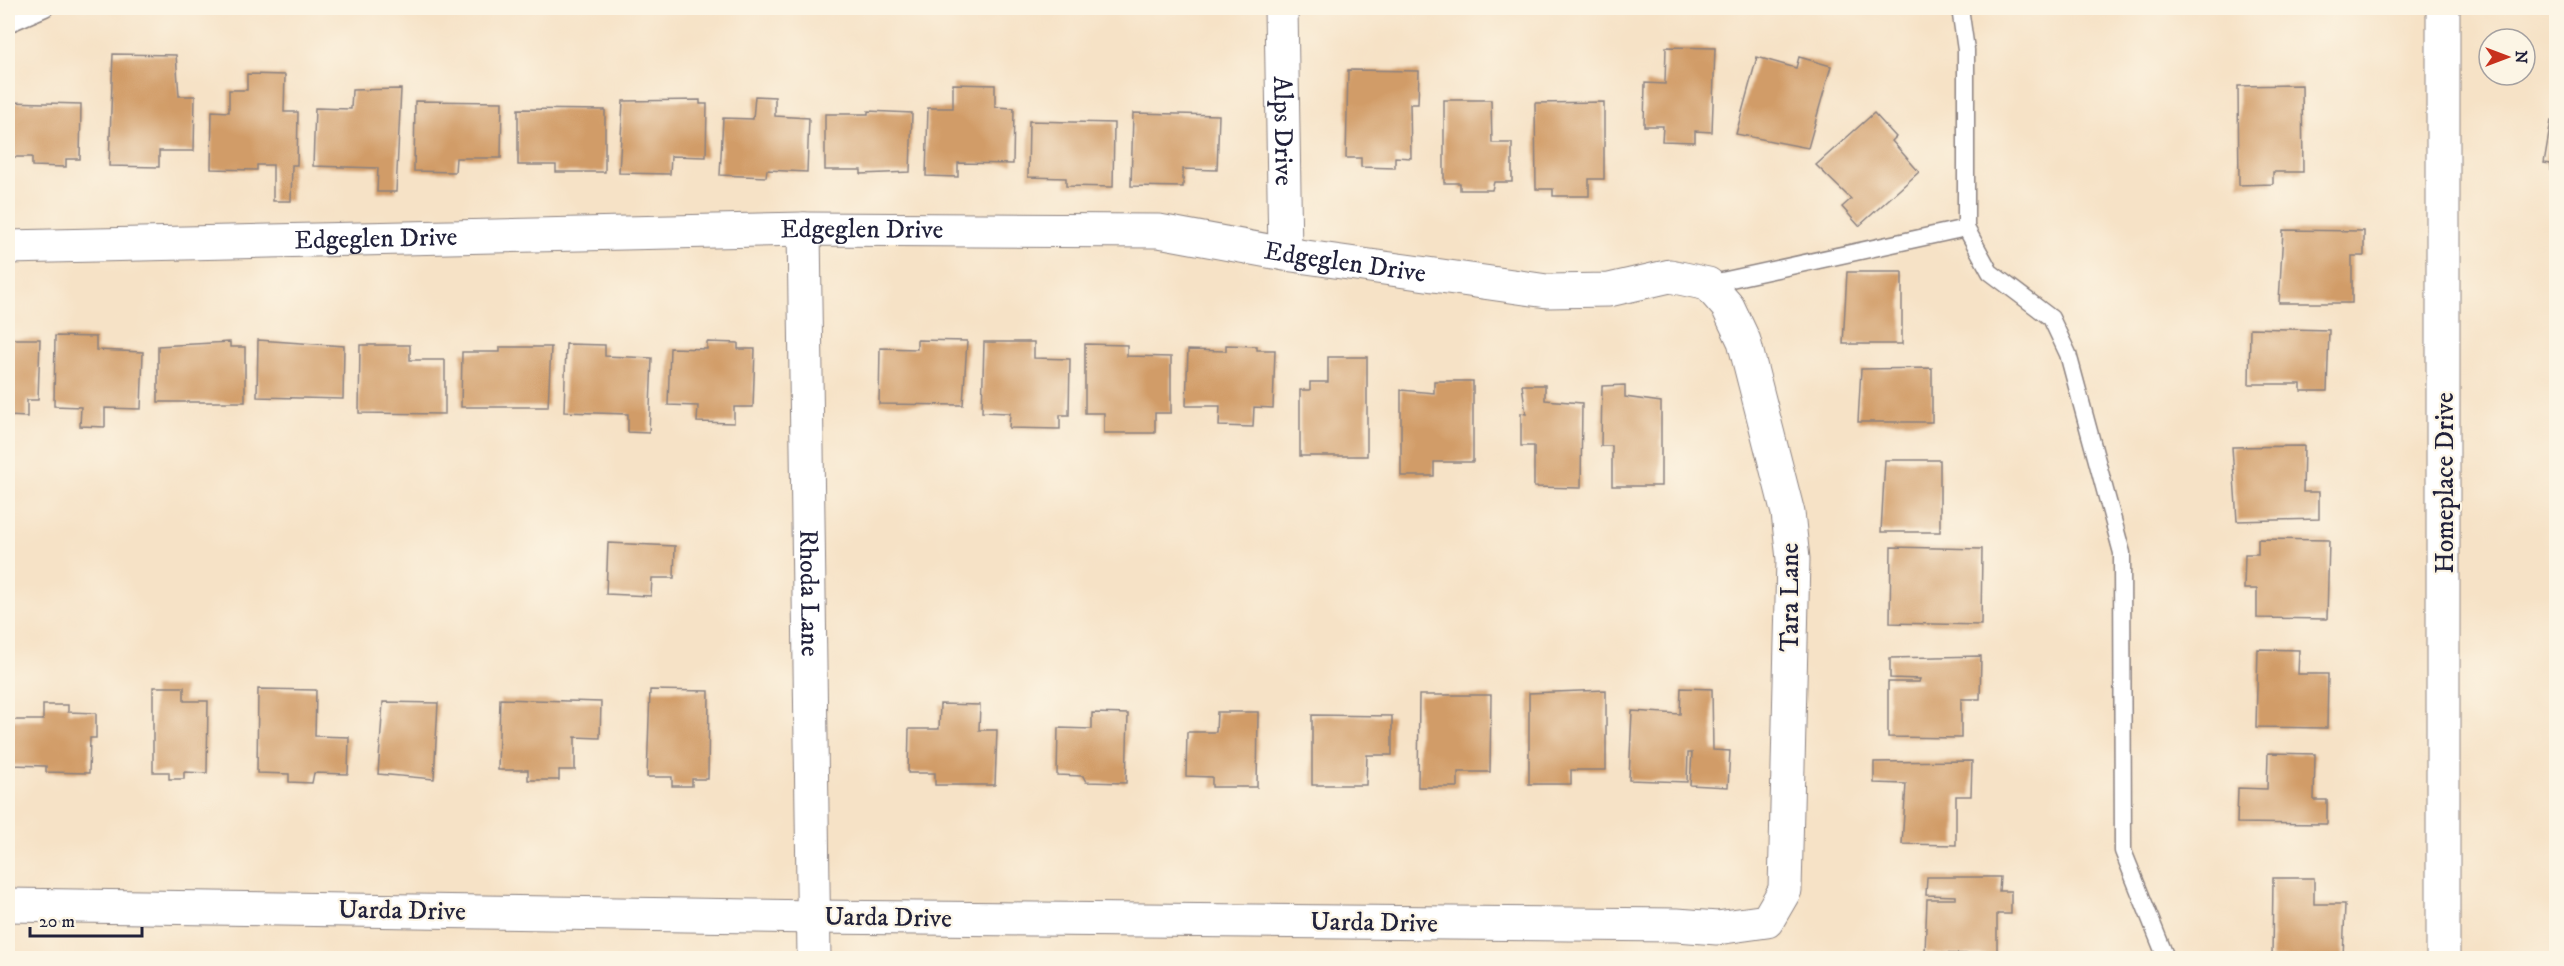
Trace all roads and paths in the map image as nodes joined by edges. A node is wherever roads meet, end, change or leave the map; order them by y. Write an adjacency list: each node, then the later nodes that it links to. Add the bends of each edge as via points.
1 (45, 8): 5 (lane)
2 (1281, 8): 9 (street, Alps Drive)
3 (1960, 8): 6 (lane, via 1966,50)
4 (2443, 8): 16 (street, Homeplace Drive)
5 (8, 24)
6 (1966, 228): 10 (lane); 15 (lane, via 1990,272 2051,318 2071,365 2122,553 2123,851)
7 (804, 229): 8 (street, Edgeglen Drive); 9 (street, Edgeglen Drive, via 1159,231); 12 (street, Rhoda Lane)
8 (8, 247)
9 (1285, 254): 10 (street, Edgeglen Drive, via 1547,291 1609,290 1670,276)
10 (1708, 284): 13 (street, Tara Lane, via 1728,307 1744,341 1788,513 1793,560 1785,890)
11 (8, 905): 12 (street, Uarda Drive)
12 (814, 917): 13 (street, Uarda Drive, via 1717,928); 14 (street, Rhoda Lane)
13 (1767, 921)
14 (814, 958)
15 (2166, 958)
16 (2443, 958)

